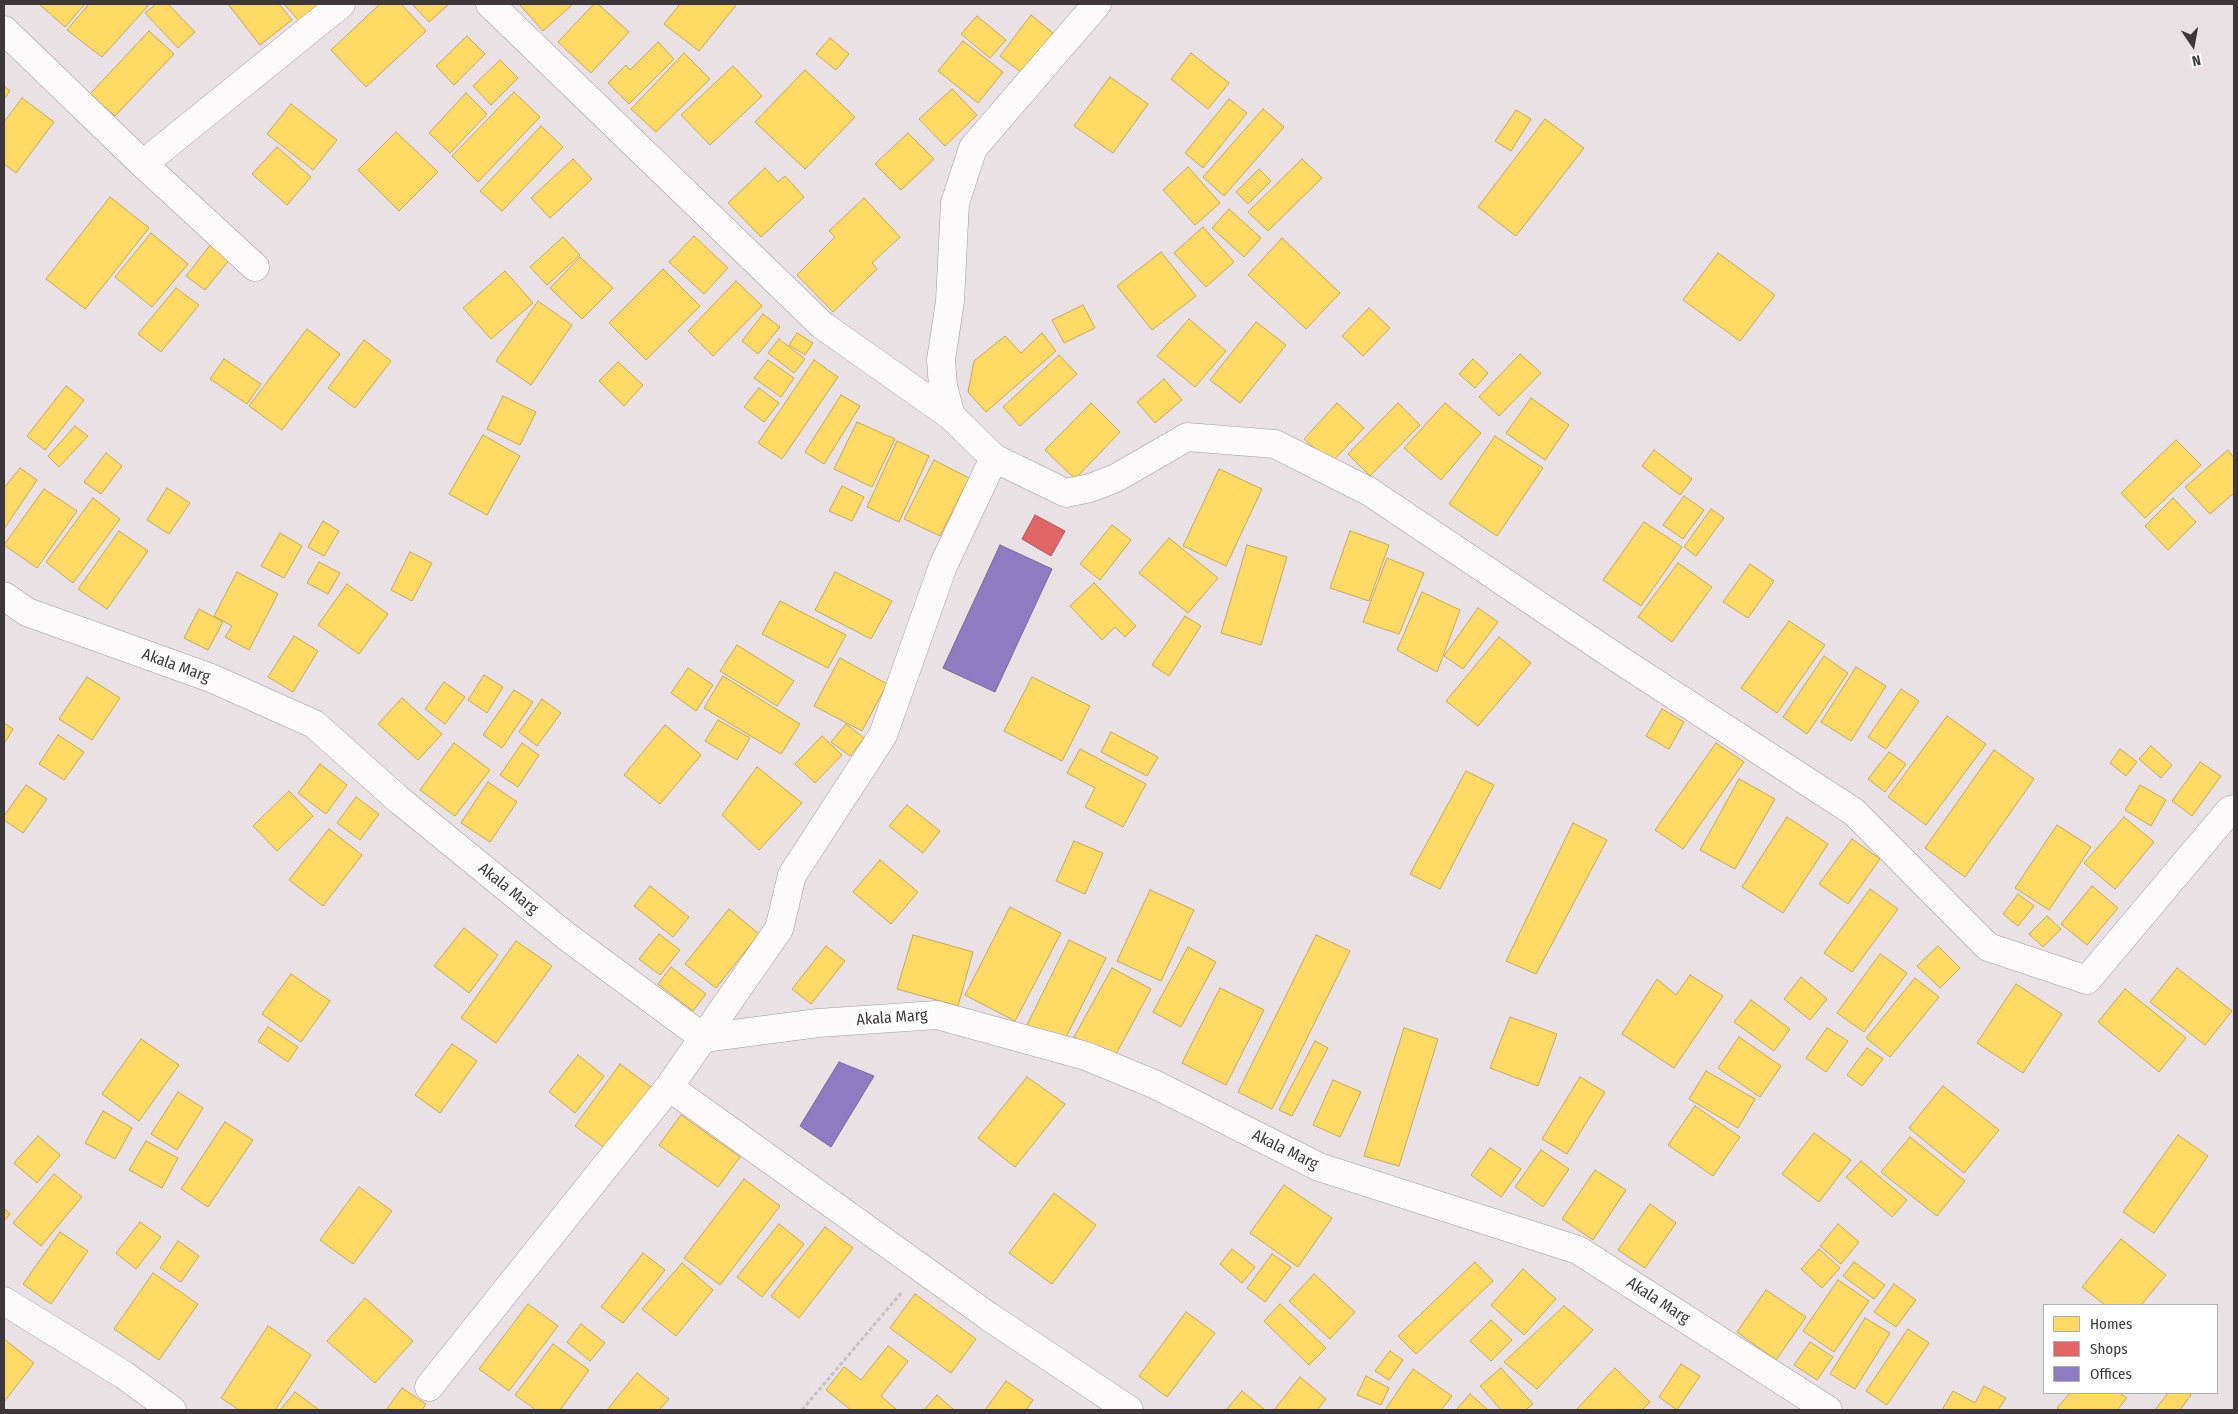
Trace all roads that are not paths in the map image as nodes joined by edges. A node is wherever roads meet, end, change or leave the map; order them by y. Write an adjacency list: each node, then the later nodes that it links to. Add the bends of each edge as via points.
1 (341, 4): 5 (street)
2 (490, 4): 7 (street, via 822,325)
3 (1085, 8): 7 (street, via 973,148 955,203 950,301 941,360 943,386)
4 (4, 30): 5 (street)
5 (143, 164): 6 (street)
6 (255, 266)
7 (951, 416): 8 (street)
8 (994, 458): 10 (street, via 1066,493 1116,478 1187,437 1275,444 1370,492 1854,812 1988,947 2087,980); 11 (street, via 943,566 883,735 792,875 779,929)
9 (4, 596): 11 (street, Akala Marg, via 27,612 211,678 314,724 398,800 566,936)
10 (2234, 809)
11 (704, 1038): 12 (street); 17 (street, Akala Marg, via 818,1023 937,1015 1086,1056 1154,1084 1319,1167 1578,1250)
12 (669, 1087): 14 (street); 16 (street, via 922,1269)
13 (4, 1302): 15 (street, via 124,1375)
14 (429, 1386)
15 (172, 1410)
16 (1129, 1410)
17 (1828, 1410)

